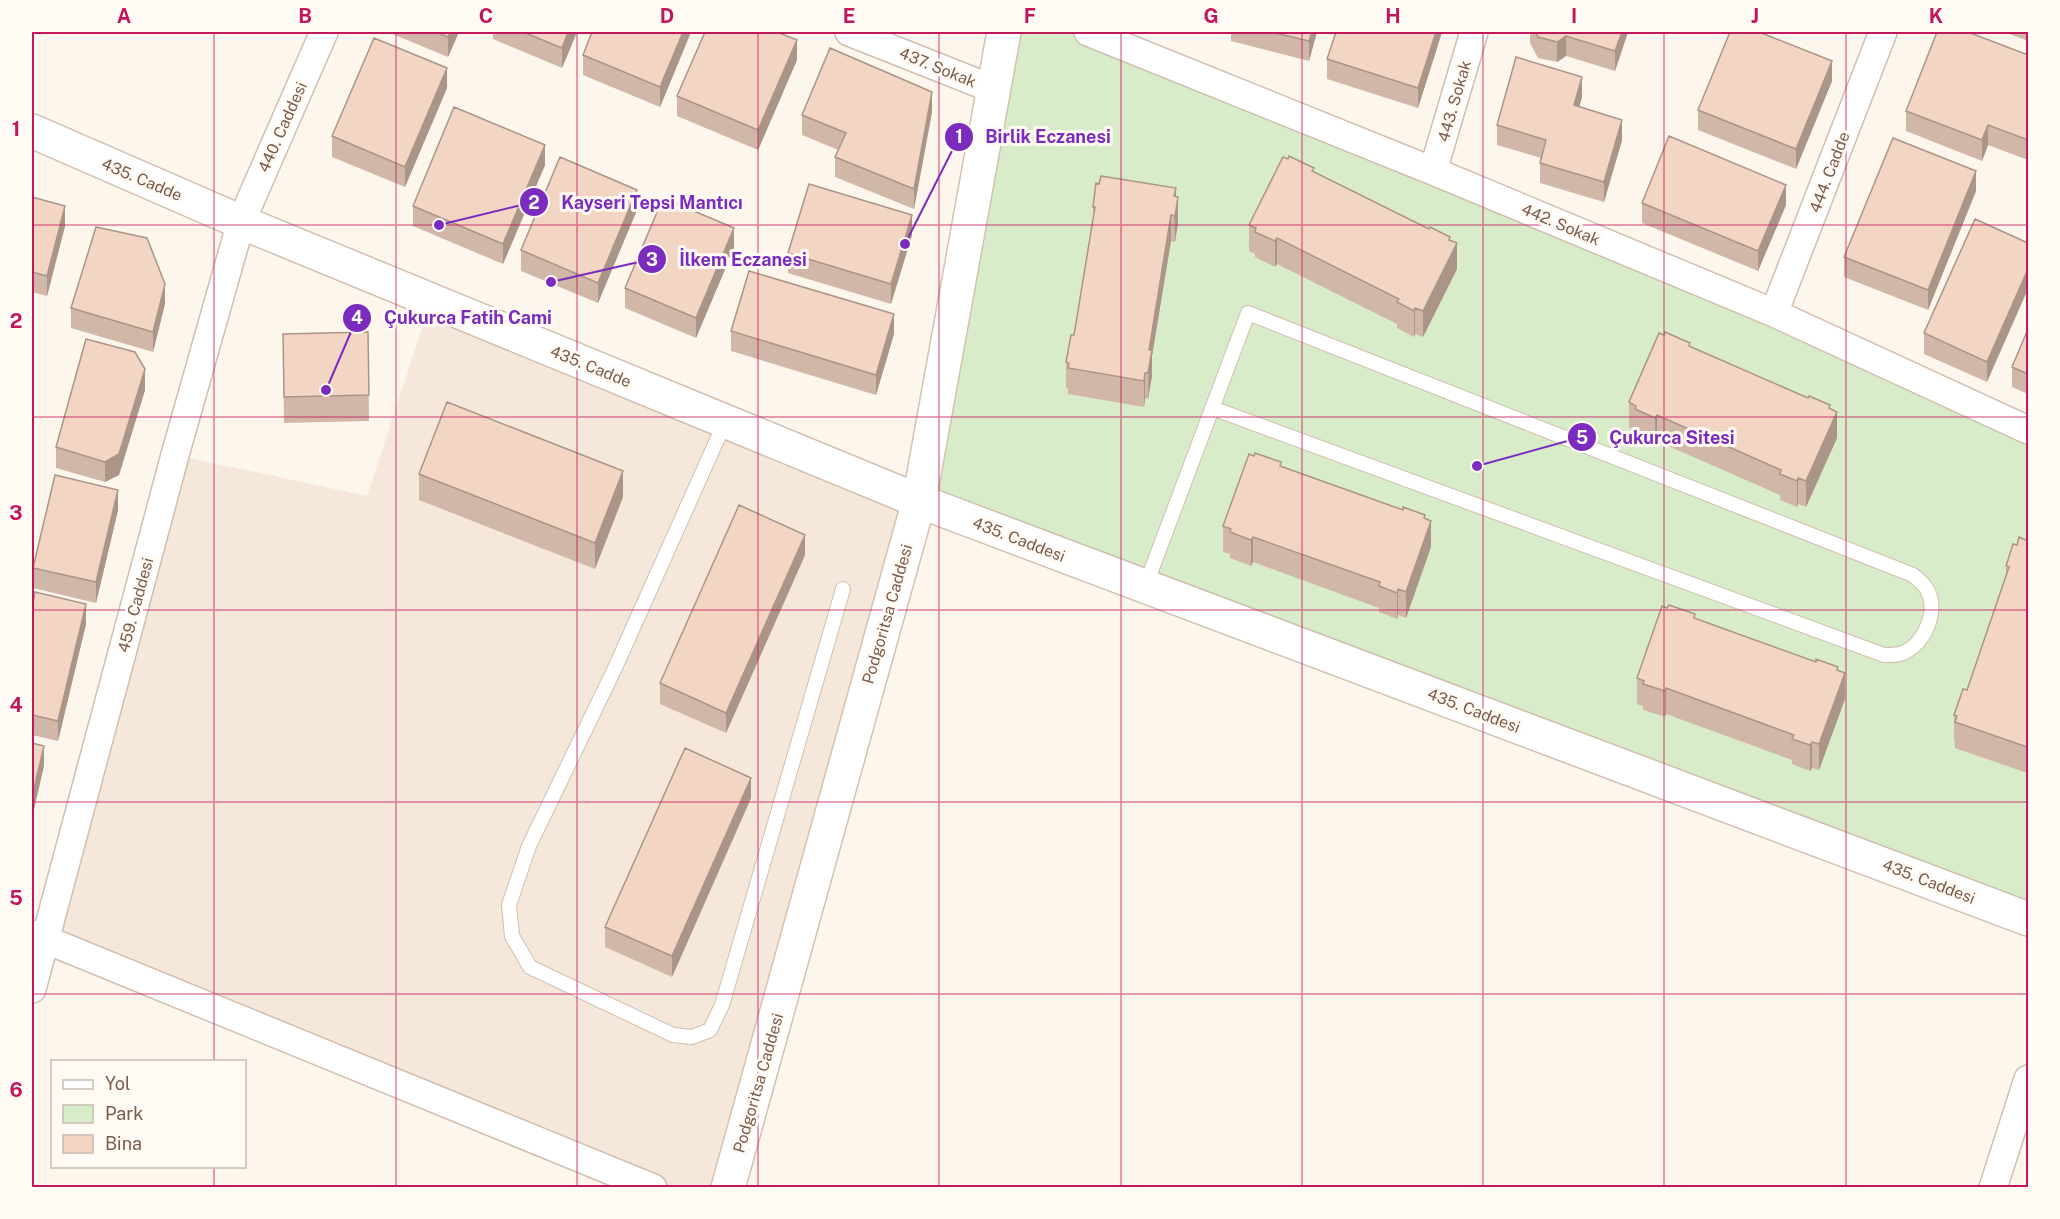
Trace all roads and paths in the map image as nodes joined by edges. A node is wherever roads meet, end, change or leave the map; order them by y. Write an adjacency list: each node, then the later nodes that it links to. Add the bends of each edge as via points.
1 (324, 32): 10 (street, 440. Caddesi)
2 (849, 32): 7 (street, 437. Sokak)
3 (1004, 32): 7 (street, Podgoritsa Caddesi)
4 (1088, 32): 9 (street, 442. Sokak)
5 (1474, 32): 9 (street, 443. Sokak)
6 (1883, 32): 11 (street, 444. Cadde)
7 (993, 89): 15 (street, Podgoritsa Caddesi)
8 (32, 131): 10 (street, 435. Cadde)
9 (1433, 171): 11 (street, 442. Sokak)
10 (241, 222): 13 (street, 435. Cadde); 19 (street, 459. Caddesi)
11 (1774, 313): 14 (street, 442. Sokak)
12 (1212, 408): 12 (lane, via 1248,313 1912,575 1927,589 1932,605 1928,627 1916,646 1902,654 1884,655); 16 (lane)
13 (725, 422): 15 (street, 435. Cadde); 17 (lane, via 615,668 529,846 509,905 512,936 530,967 673,1035 692,1037 710,1030 722,1005)
14 (2028, 430)
15 (919, 501): 16 (street, 435. Caddesi); 23 (street, Podgoritsa Caddesi)
16 (1145, 587): 18 (street, 435. Caddesi)
17 (843, 589)
18 (2028, 919)
19 (39, 937): 20 (street, 459. Caddesi); 22 (street)
20 (32, 989)
21 (2028, 1079): 24 (street)
22 (653, 1188)
23 (728, 1188)
24 (1993, 1188)

